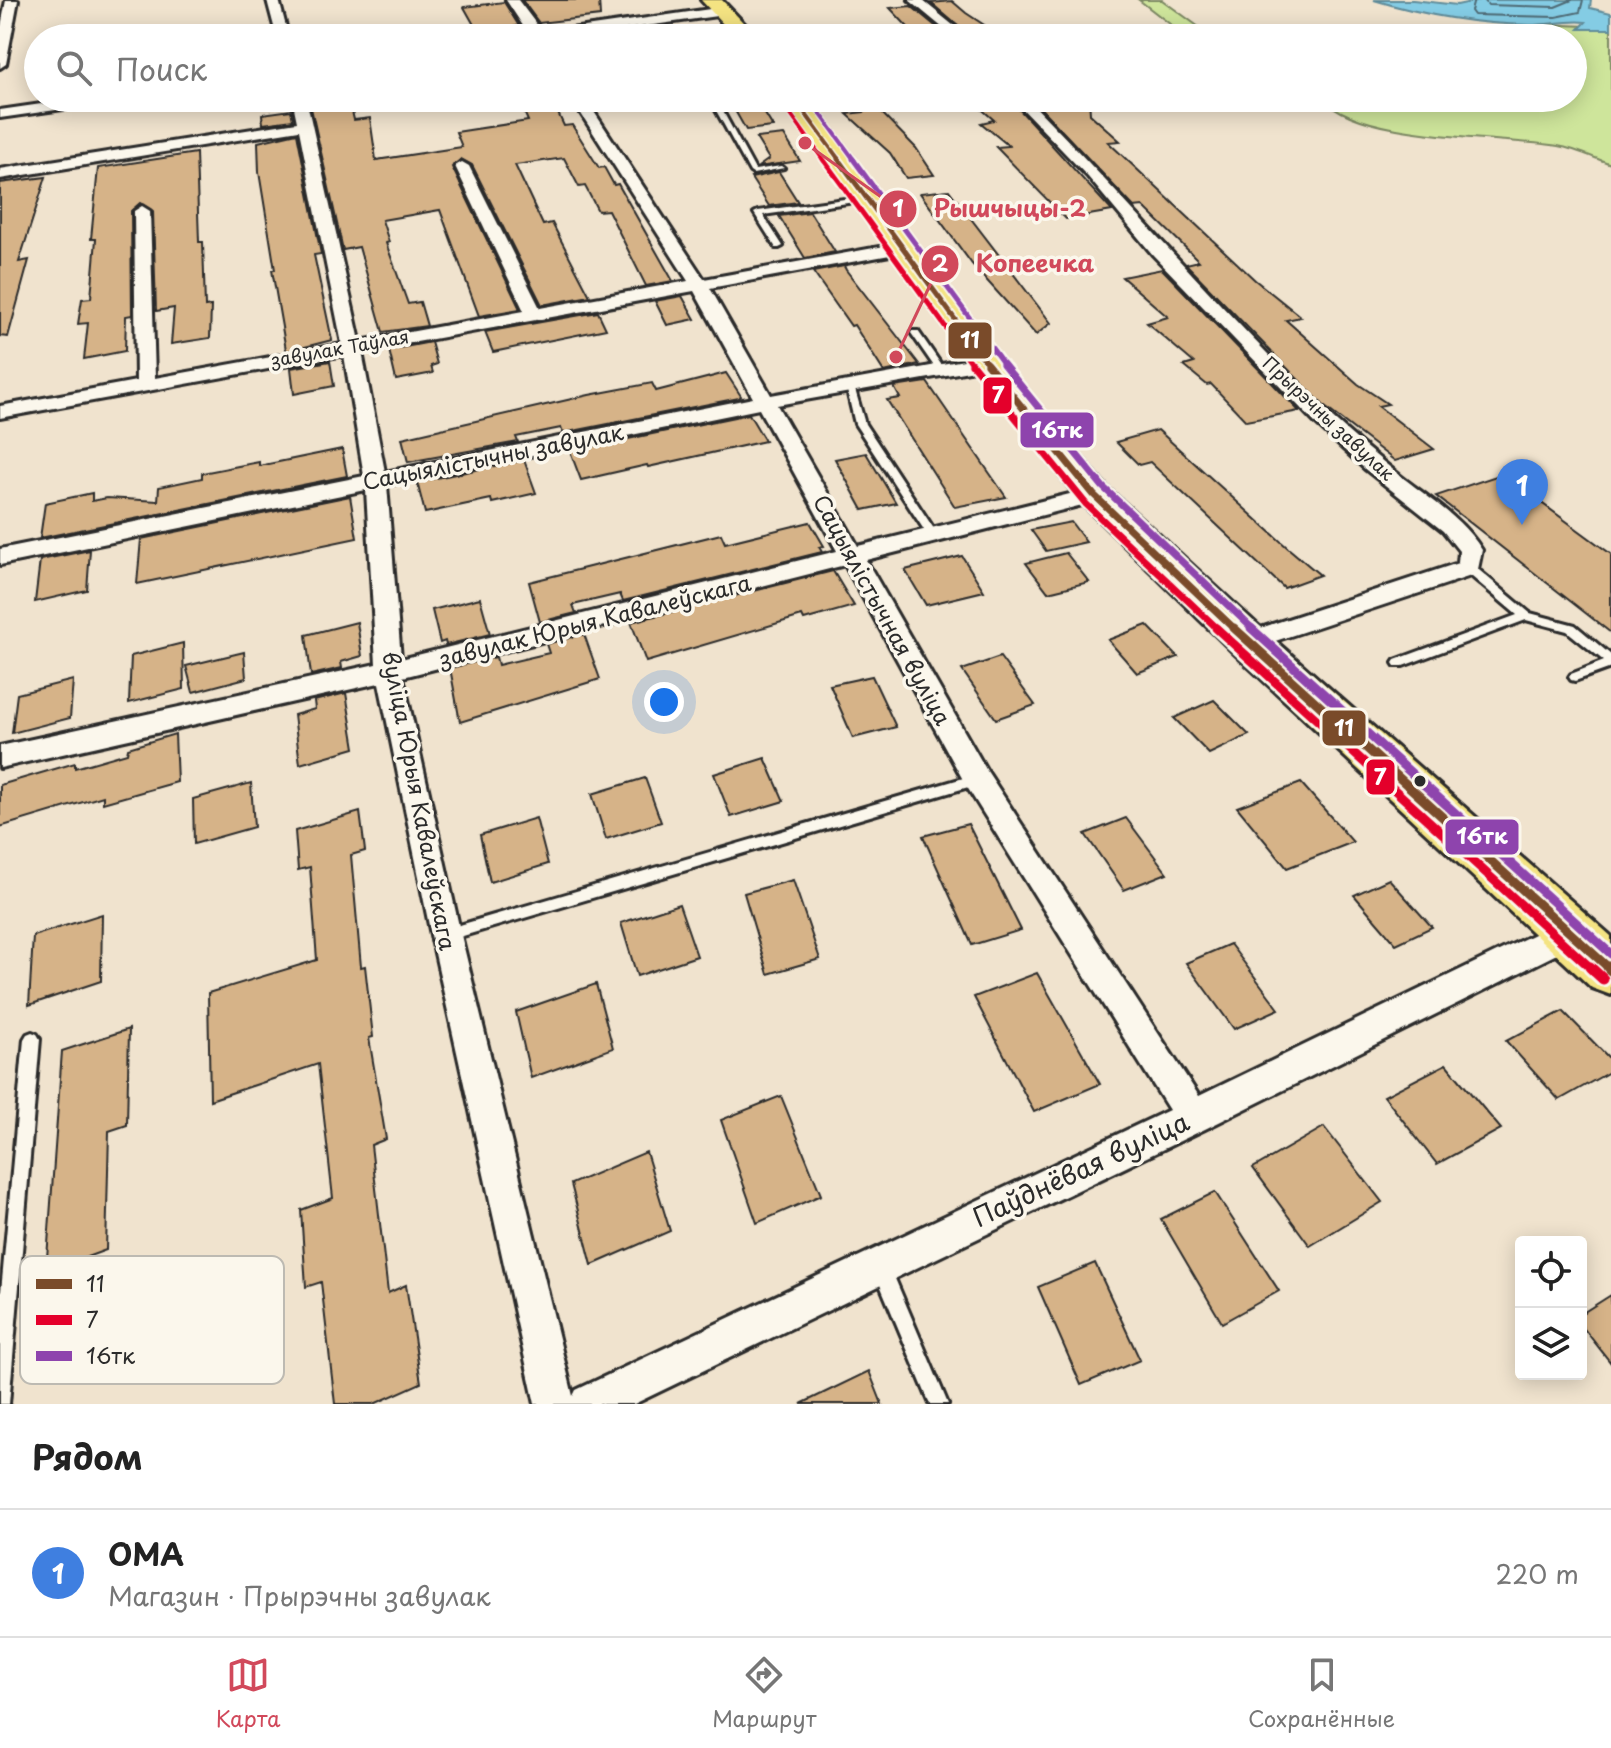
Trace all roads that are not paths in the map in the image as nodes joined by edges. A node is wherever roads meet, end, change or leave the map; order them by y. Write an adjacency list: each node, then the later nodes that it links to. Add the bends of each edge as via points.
1 (12, 0): 11 (street)
2 (273, 0): 6 (street)
3 (512, 0): 7 (street)
4 (915, 0): 10 (street)
5 (718, 6): 8 (street); 9 (highway)
6 (279, 24)
7 (529, 24)
8 (617, 24)
9 (735, 24)
10 (945, 24)
11 (0, 64)
12 (24, 111): 18 (street)
13 (303, 112): 19 (street, вуліца Юрыя Кавалеўскага)
14 (587, 112): 27 (street, Сацыялістычная вуліца)
15 (720, 112): 21 (lane, via 753,172)
16 (804, 112): 23 (highway)
17 (1033, 112): 42 (street, Прырэчны завулак, via 1322,419 1451,526 1471,550)
18 (0, 114)
19 (306, 125): 22 (street); 30 (street, вуліца Юрыя Кавалеўскага)
20 (462, 166): 28 (street)
21 (781, 168)
22 (0, 174)
23 (866, 198): 25 (lane, via 758,213); 26 (highway)
24 (142, 211): 33 (street)
25 (779, 246)
26 (901, 248): 27 (street, завулак Таўлая); 31 (highway)
27 (698, 283): 28 (street, завулак Таўлая); 35 (street, Сацыялістычная вуліца)
28 (535, 316): 30 (street, завулак Таўлая)
29 (915, 333): 32 (lane)
30 (352, 346): 33 (street, завулак Таўлая); 37 (street, вуліца Юрыя Кавалеўскага)
31 (986, 362): 32 (street, Сацыялістычны завулак); 38 (highway)
32 (941, 370): 34 (street, Сацыялістычны завулак)
33 (146, 385): 36 (street, завулак Таўлая)
34 (850, 386): 35 (street, Сацыялістычны завулак); 39 (lane, via 860,424)
35 (763, 402): 37 (street, Сацыялістычны завулак); 41 (street, Сацыялістычная вуліца)
36 (0, 412)
37 (376, 481): 40 (street, Сацыялістычны завулак); 47 (street, вуліца Юрыя Кавалеўскага)
38 (1094, 495): 39 (street, завулак Юрыя Кавалеўскага); 44 (highway)
39 (934, 537): 41 (street, завулак Юрыя Кавалеўскага)
40 (0, 557)
41 (854, 558): 47 (street, завулак Юрыя Кавалеўскага); 50 (street, Сацыялістычная вуліца)
42 (1469, 568): 43 (lane); 44 (street)
43 (1526, 616): 45 (lane, via 1571,628); 46 (lane)
44 (1248, 641): 51 (highway)
45 (1611, 662): 48 (lane)
46 (1399, 663)
47 (389, 671): 49 (street, завулак Юрыя Кавалеўскага); 52 (street, вуліца Юрыя Кавалеўскага)
48 (1575, 677)
49 (0, 757)
50 (977, 779): 52 (lane); 55 (street, Сацыялістычная вуліца)
51 (1570, 932): 53 (highway); 55 (street, Паўднёвая вуліца)
52 (446, 935): 58 (street, вуліца Юрыя Кавалеўскага)
53 (1611, 970)
54 (32, 1039): 57 (lane)
55 (1193, 1117): 56 (street, Паўднёвая вуліца)
56 (881, 1265): 59 (street, Паўднёвая вуліца); 60 (lane)
57 (0, 1404)
58 (555, 1404)
59 (590, 1404)
60 (939, 1404)

